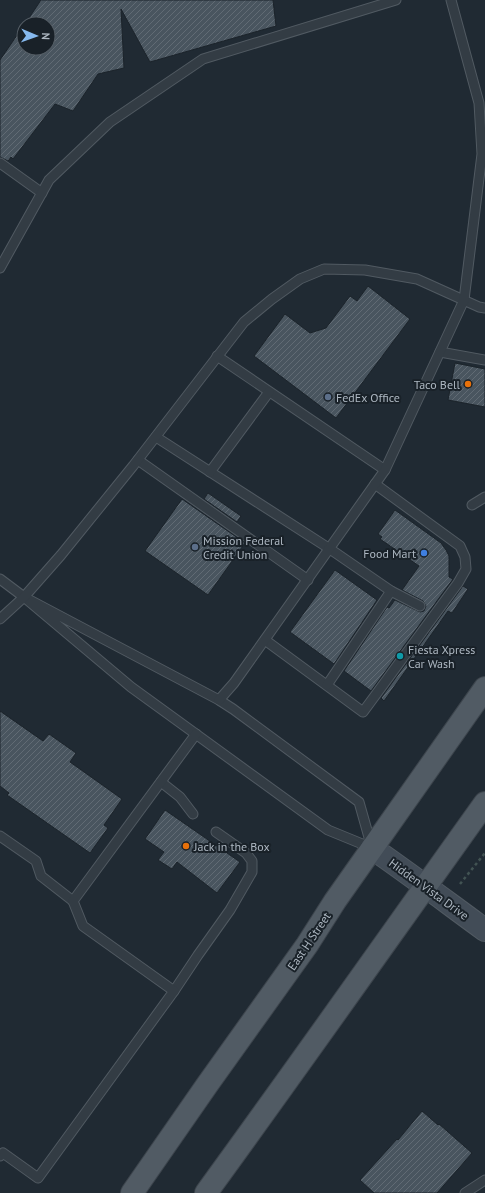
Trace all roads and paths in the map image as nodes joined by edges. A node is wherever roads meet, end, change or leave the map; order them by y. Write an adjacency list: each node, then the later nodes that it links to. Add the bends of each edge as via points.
1 (396, 0): 6 (lane, via 203,59 110,122 49,180)
2 (451, 0): 3 (lane)
3 (481, 97): 4 (lane, via 478,103)
4 (483, 154): 8 (lane)
5 (0, 163): 6 (lane)
6 (42, 193): 7 (lane)
7 (0, 268)
8 (464, 300): 9 (lane); 10 (lane); 11 (lane, via 417,279 365,270 324,269 300,279 272,299 244,322)
9 (485, 308)
10 (440, 352): 12 (lane); 16 (lane)
11 (217, 356): 13 (lane); 14 (lane)
12 (485, 360)
13 (269, 392): 16 (lane); 17 (lane)
14 (156, 437): 15 (lane); 17 (lane)
15 (138, 460): 23 (lane); 25 (lane)
16 (385, 470): 18 (lane)
17 (210, 472): 21 (lane)
18 (375, 484): 21 (lane); 29 (lane, via 460,546 465,557 466,570 363,712)
19 (485, 497): 20 (lane)
20 (472, 505)
21 (330, 549): 23 (lane); 24 (lane)
22 (0, 580): 25 (lane)
23 (308, 580): 28 (lane)
24 (391, 591): 26 (lane); 29 (lane)
25 (24, 596): 27 (lane); 31 (lane); 32 (lane, via 130,687)
26 (420, 606)
27 (0, 619)
28 (265, 640): 29 (lane); 31 (lane)
29 (327, 685)
30 (485, 688): 38 (main road, East H Street)
31 (219, 700): 38 (lane, via 359,802)
32 (196, 734): 33 (lane); 38 (lane, via 328,830)
33 (161, 782): 35 (lane, via 180,797); 41 (lane)
34 (485, 803): 40 (main road)
35 (193, 814)
36 (216, 832): 44 (lane, via 246,853 252,861 252,872 230,910)
37 (0, 836): 41 (lane, via 36,861 41,876)
38 (372, 848): 40 (street, Hidden Vista Drive); 47 (main road, East H Street, via 307,945)
39 (485, 853): 42 (path)
40 (426, 886): 42 (street, Hidden Vista Drive); 48 (main road)
41 (73, 901): 44 (lane, via 83,926)
42 (445, 901): 43 (street, Hidden Vista Drive)
43 (485, 930)
44 (174, 991): 45 (lane, via 38,1178 3,1153)
45 (0, 1156)
46 (485, 1180): 49 (lane)
47 (132, 1193)
48 (206, 1193)
49 (465, 1193)

